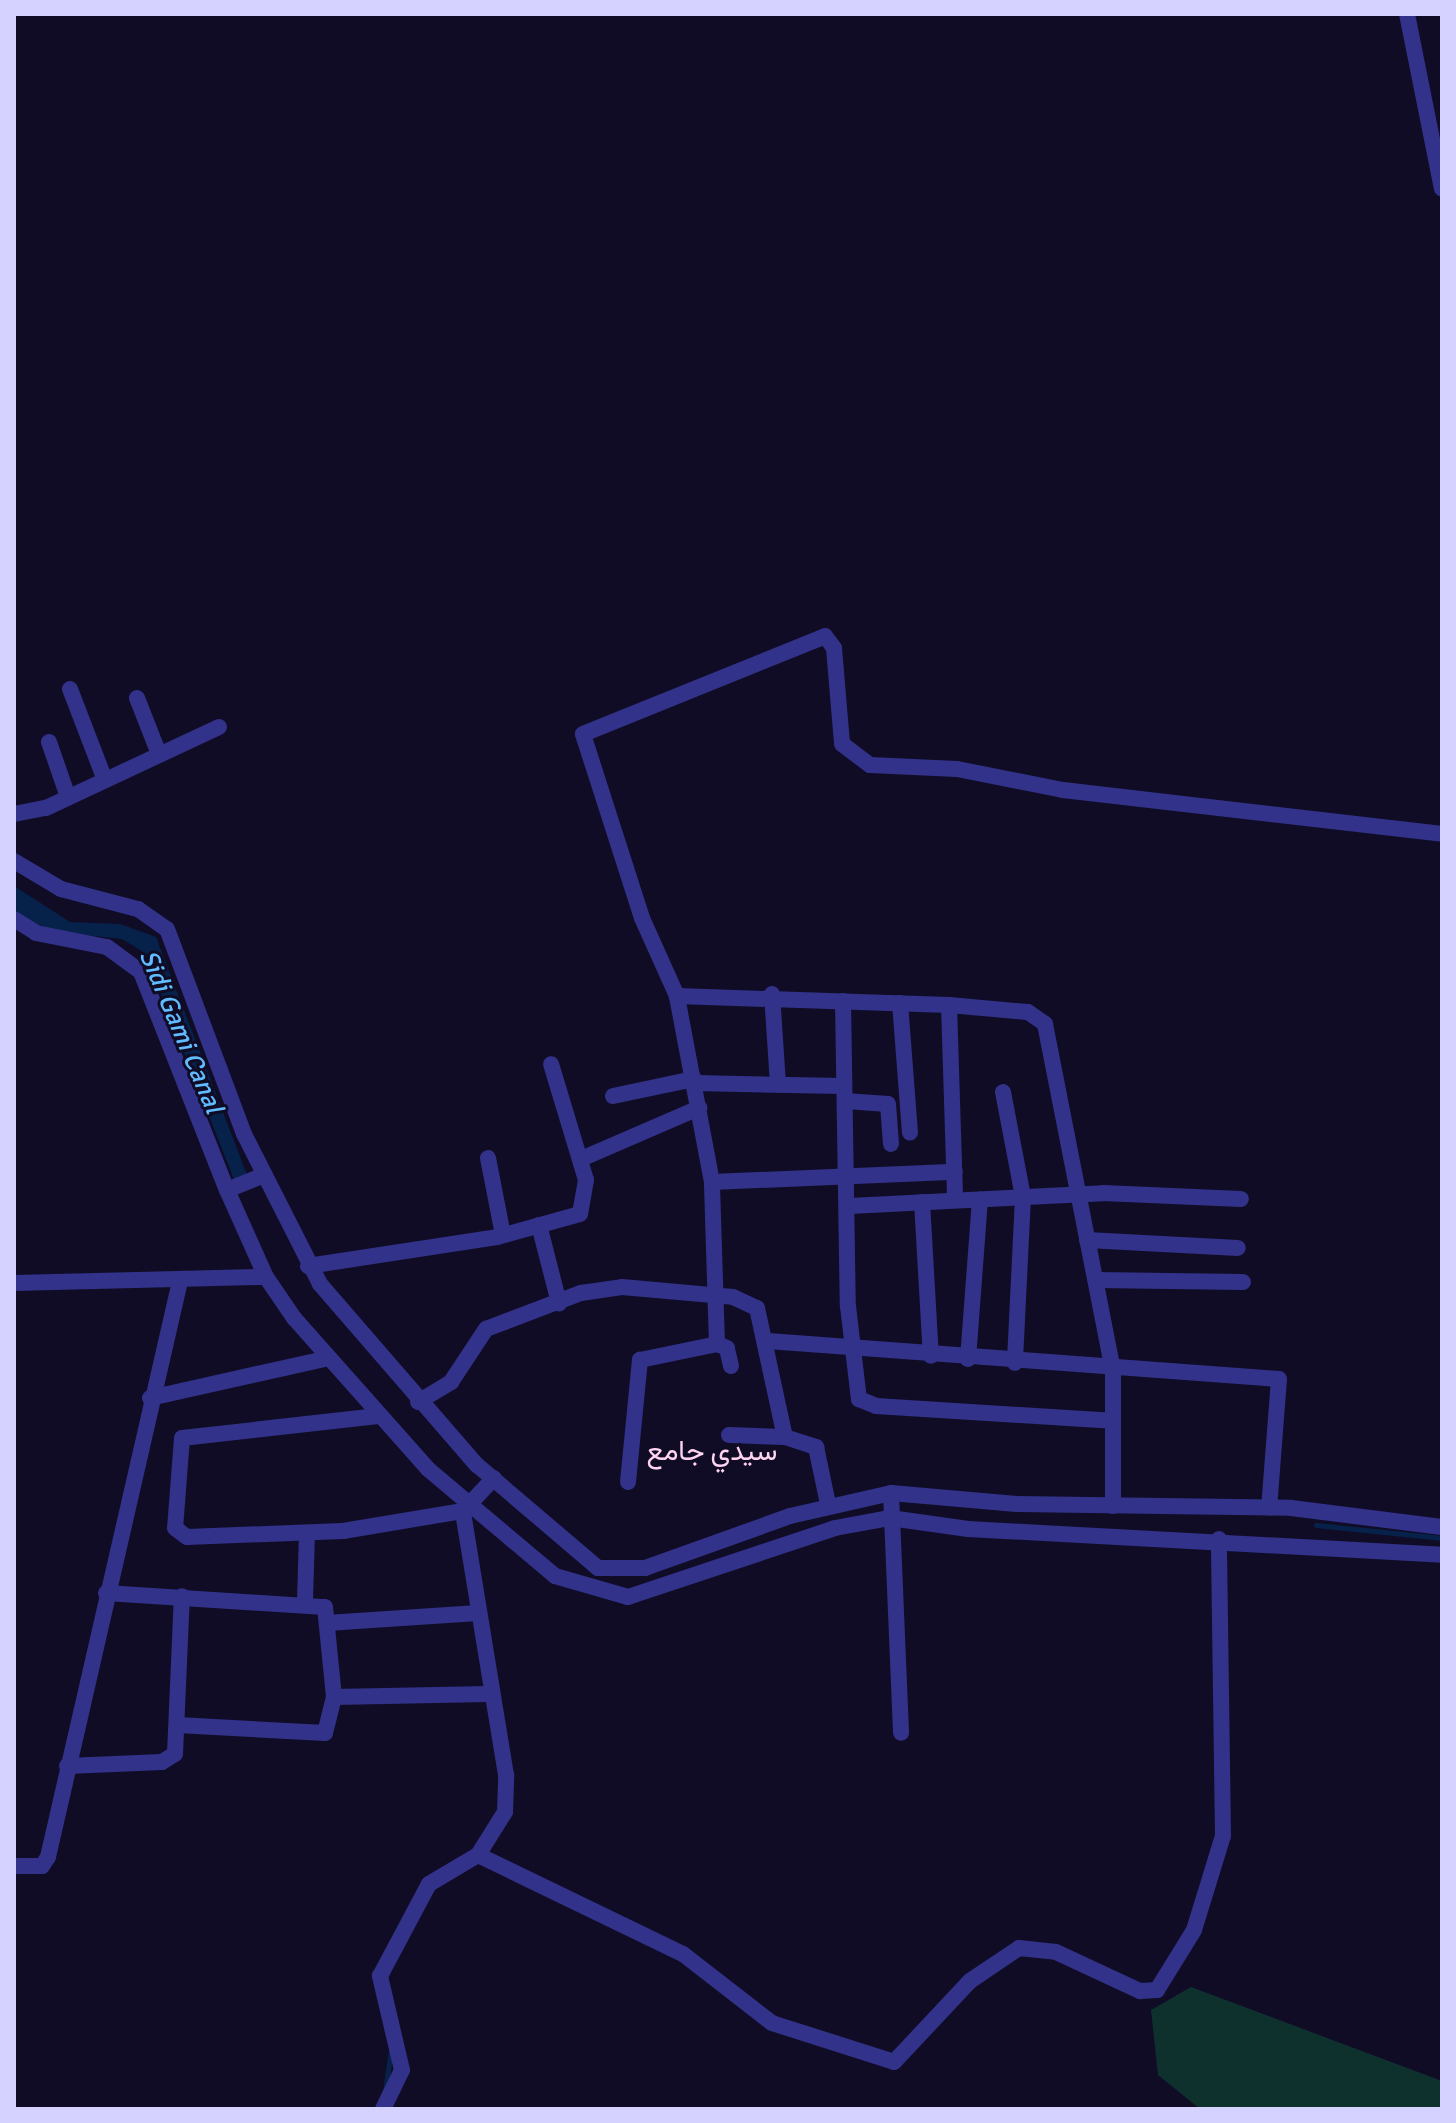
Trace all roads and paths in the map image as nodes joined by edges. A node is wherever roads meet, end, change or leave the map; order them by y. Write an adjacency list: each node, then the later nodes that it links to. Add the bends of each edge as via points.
1 (1407, 14): 2 (street)
2 (1442, 189)
3 (70, 689): 8 (street)
4 (137, 698): 7 (street)
5 (219, 727): 7 (street)
6 (49, 742): 9 (street)
7 (159, 754): 8 (street)
8 (105, 780): 9 (street)
9 (68, 797): 10 (street)
10 (14, 814)
11 (1442, 834): 15 (street, via 1063,790 957,769 870,765 842,744 834,648 816,637 583,734 642,918)
12 (14, 861): 31 (street, via 61,889 138,909 167,929)
13 (14, 919): 34 (street, via 36,933 107,947 141,972)
14 (772, 994): 15 (street); 16 (street); 21 (street)
15 (677, 996): 20 (street)
16 (843, 1001): 17 (street); 23 (street)
17 (900, 1003): 18 (street); 26 (street)
18 (949, 1005): 30 (street); 35 (street, via 1028,1012 1045,1024)
19 (551, 1064): 29 (street)
20 (695, 1081): 21 (street); 24 (street); 25 (street)
21 (778, 1085): 23 (street)
22 (1003, 1092): 36 (street)
23 (844, 1093): 27 (street, via 888,1104); 32 (street)
24 (613, 1096)
25 (699, 1108): 29 (street); 33 (street)
26 (910, 1133)
27 (891, 1144)
28 (488, 1158): 43 (street)
29 (581, 1159): 42 (street, via 585,1208)
30 (955, 1172): 32 (street); 39 (street)
31 (264, 1175): 34 (street); 46 (street)
32 (845, 1177): 33 (street); 41 (street)
33 (712, 1182): 52 (street)
34 (227, 1190): 47 (street)
35 (1076, 1194): 36 (street); 38 (street); 44 (street)
36 (1023, 1197): 37 (street); 60 (street)
37 (980, 1199): 39 (street); 59 (street)
38 (1241, 1199)
39 (955, 1200): 40 (street)
40 (922, 1202): 41 (street); 57 (street)
41 (850, 1206): 56 (street, via 848,1306)
42 (539, 1225): 43 (street); 53 (street)
43 (503, 1235): 46 (street)
44 (1087, 1240): 45 (street); 48 (street)
45 (1238, 1248)
46 (308, 1266): 64 (street)
47 (266, 1277): 49 (street); 58 (street)
48 (1096, 1280): 50 (street); 62 (street)
49 (180, 1281): 51 (street); 63 (street)
50 (1243, 1282)
51 (14, 1283)
52 (713, 1293): 53 (street, via 622,1287); 54 (street, via 757,1308); 55 (street)
53 (559, 1303): 64 (street, via 486,1329 451,1382)
54 (768, 1341): 56 (street); 68 (street)
55 (717, 1344): 61 (street, via 727,1348); 70 (street, via 640,1360)
56 (857, 1349): 57 (street); 66 (street, via 863,1404)
57 (931, 1356): 59 (street)
58 (325, 1359): 63 (street); 65 (street)
59 (968, 1359): 60 (street)
60 (1015, 1363): 62 (street)
61 (731, 1366)
62 (1113, 1372): 66 (street); 75 (street, via 1283,1381)
63 (150, 1398): 81 (street)
64 (418, 1402): 69 (street)
65 (378, 1416): 74 (street); 78 (street, via 179,1441 175,1528 182,1536)
66 (1112, 1421): 73 (street)
67 (729, 1435): 68 (street)
68 (785, 1437): 72 (street, via 816,1447)
69 (494, 1478): 72 (street, via 565,1547 598,1568 620,1571 677,1559); 74 (street)
70 (628, 1482)
71 (891, 1493): 72 (street); 73 (street); 76 (street)
72 (828, 1504)
73 (1113, 1506): 75 (street)
74 (465, 1508): 76 (street, via 555,1576 628,1597 835,1528); 78 (street); 84 (street)
75 (1269, 1508): 77 (street)
76 (890, 1518): 79 (street, via 1044,1534); 89 (street)
77 (1442, 1527)
78 (307, 1535): 83 (street)
79 (1219, 1539): 80 (street); 91 (street, via 1223,1836 1194,1930 1157,1990 1140,1991 1056,1952 1019,1948 970,1981 894,2062 772,2023 683,1954)
80 (1442, 1555)
81 (106, 1593): 82 (street); 90 (street)
82 (182, 1596): 83 (street); 88 (street)
83 (305, 1601): 85 (street, via 325,1607)
84 (478, 1613): 85 (street); 86 (street)
85 (327, 1623): 87 (street)
86 (488, 1694): 87 (street); 91 (street, via 506,1797 500,1828)
87 (334, 1697): 88 (street, via 331,1728 318,1735)
88 (177, 1725): 90 (street, via 175,1754 162,1762)
89 (901, 1733)
90 (67, 1766): 92 (street, via 46,1862)
91 (478, 1855): 93 (street, via 429,1884 380,1976 402,2070)
92 (14, 1866)
93 (383, 2109)

